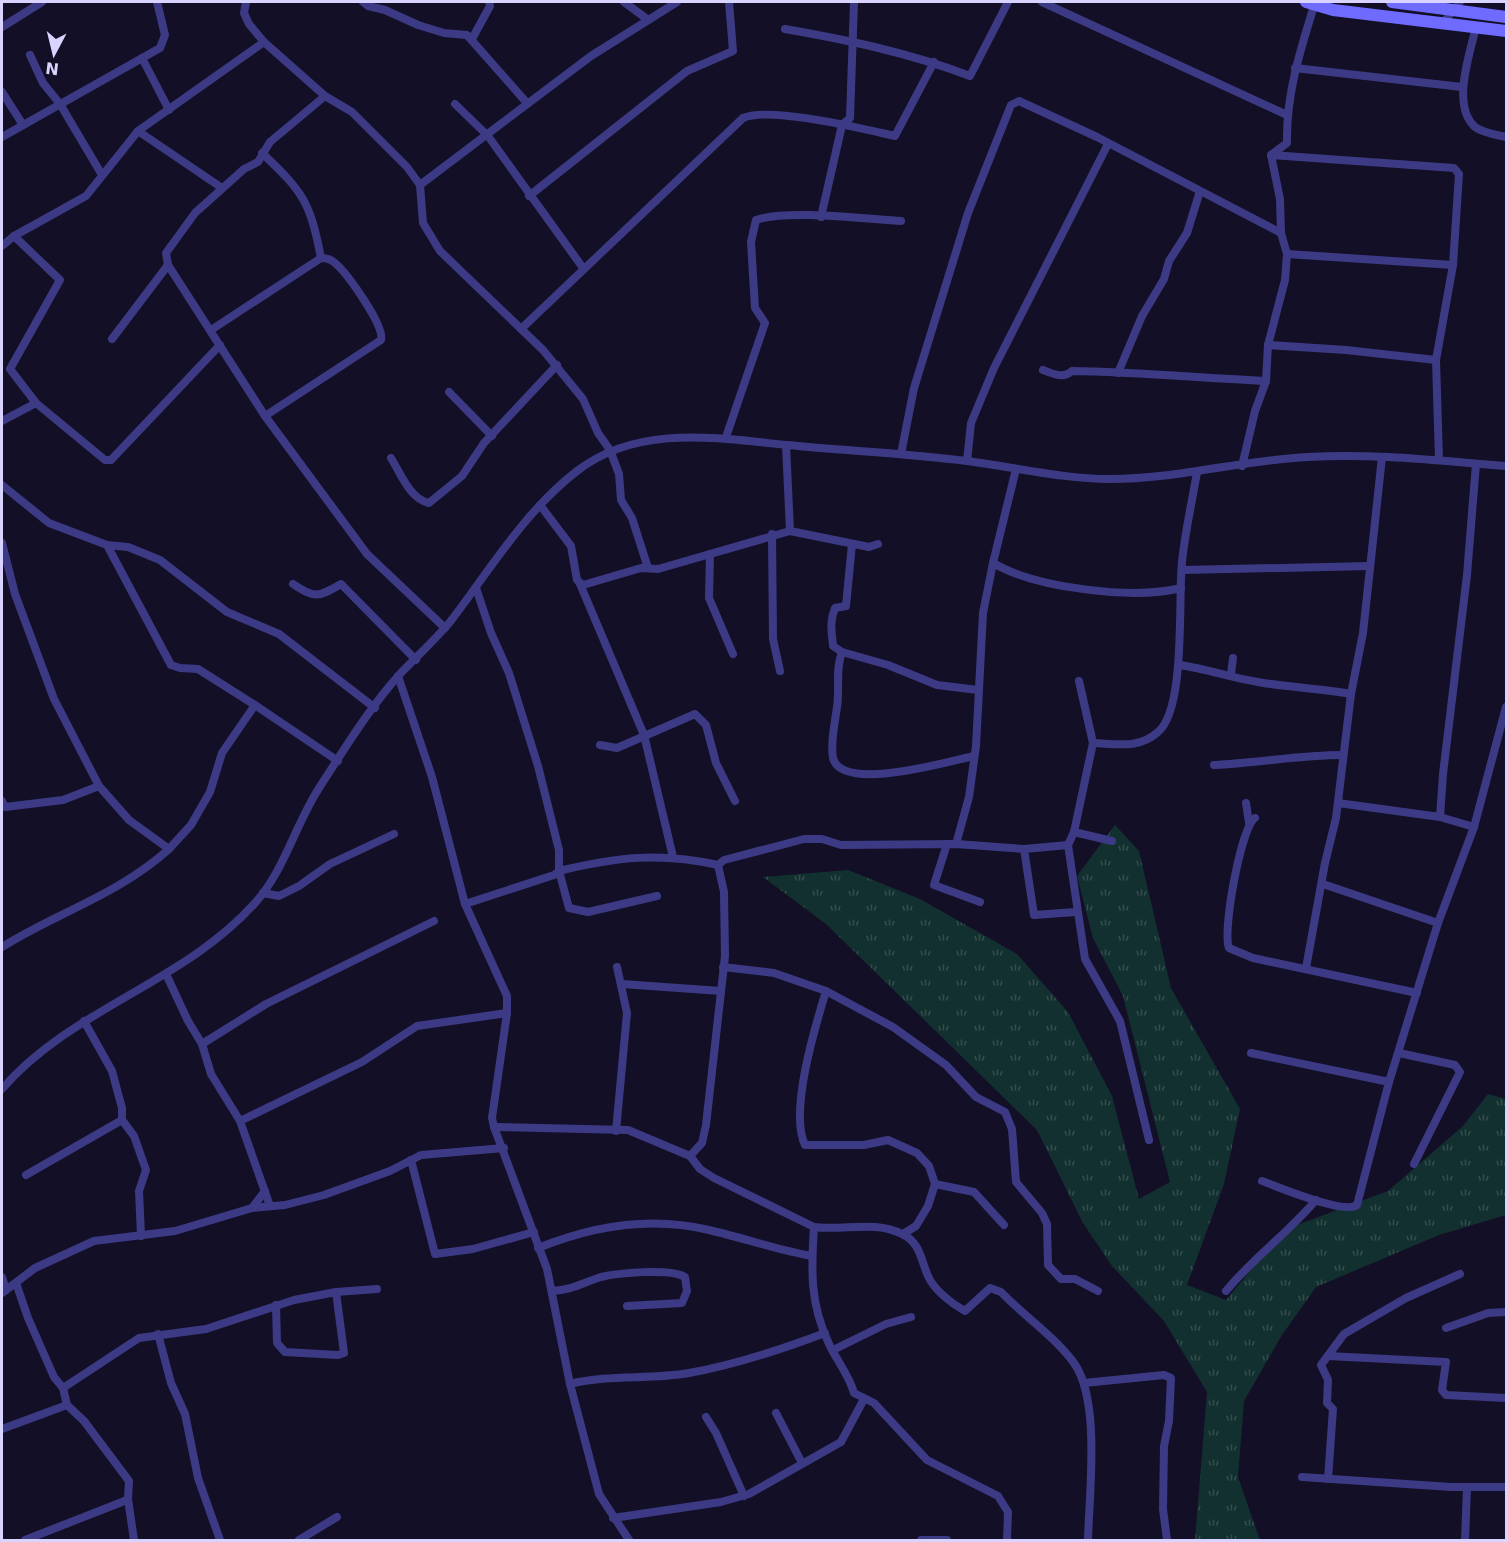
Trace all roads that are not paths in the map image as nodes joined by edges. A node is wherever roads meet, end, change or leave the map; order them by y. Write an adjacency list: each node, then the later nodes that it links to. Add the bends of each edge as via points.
1 (42, 2): 18 (street)
2 (157, 2): 26 (street, via 165,35 160,48)
3 (246, 2): 24 (street, via 244,13)
4 (363, 2): 22 (street, via 418,25)
5 (489, 2): 22 (street)
6 (624, 2): 16 (street)
7 (677, 2): 16 (street)
8 (729, 2): 50 (street, via 732,51 687,71)
9 (854, 2): 23 (street)
10 (1008, 2): 27 (street, via 970,76)
11 (1042, 2): 36 (street)
12 (1392, 2): 14 (street)
13 (1310, 4): 17 (street); 28 (street)
14 (1458, 6): 15 (street); 17 (street)
15 (1506, 17)
16 (647, 20): 32 (street)
17 (1443, 23): 19 (street)
18 (2, 27)
19 (1476, 27): 21 (street); 29 (street)
20 (785, 29): 23 (street)
21 (1506, 31)
22 (472, 39): 32 (street)
23 (853, 40): 27 (street); 38 (street, via 850,118)
24 (264, 42): 31 (street); 35 (street)
25 (30, 54): 33 (street, via 43,83)
26 (142, 58): 33 (street); 35 (street)
27 (934, 62): 38 (street, via 895,136)
28 (1295, 68): 29 (street); 36 (street)
29 (1462, 87): 42 (street, via 1468,118 1476,128)
30 (2, 92): 37 (street)
31 (325, 96): 44 (street); 47 (street, via 352,112)
32 (527, 103): 40 (street)
33 (60, 104): 37 (street); 46 (street)
34 (455, 104): 40 (street)
35 (169, 110): 39 (street)
36 (1287, 115): 45 (street, via 1287,143)
37 (23, 125): 41 (street)
38 (842, 125): 51 (street); 60 (street, via 753,114 743,118)
39 (138, 131): 46 (street); 48 (street)
40 (488, 136): 47 (street); 50 (street)
41 (2, 137)
42 (1506, 137)
43 (1108, 144): 49 (street); 79 (street, via 1018,101 1011,105 968,213 914,388); 83 (street, via 994,368 970,423)
44 (262, 153): 48 (street, via 258,162); 57 (street, via 295,183 313,217)
45 (1271, 155): 53 (street, via 1280,199); 59 (street, via 1454,168 1460,186)
46 (102, 176): 54 (street, via 86,196)
47 (420, 185): 61 (street, via 423,223 440,251)
48 (222, 188): 58 (street, via 195,213 166,253)
49 (1200, 191): 53 (street); 69 (street, via 1186,233 1168,261 1164,279 1142,316)
50 (529, 196): 60 (street)
51 (821, 217): 52 (street); 76 (street, via 766,216 756,220 751,242 755,308 765,323)
52 (901, 221)
53 (1281, 233): 56 (street)
54 (14, 236): 55 (street); 72 (street, via 60,280 10,369)
55 (2, 246)
56 (1287, 254): 59 (street); 65 (street, via 1285,280)
57 (321, 258): 62 (street); 73 (street, via 335,262 356,289 381,329 381,340)
58 (168, 265): 62 (street); 63 (street)
59 (1452, 265): 66 (street)
60 (583, 268): 61 (street)
61 (521, 329): 67 (street)
62 (211, 330): 64 (street)
63 (112, 339)
64 (220, 345): 72 (street, via 111,460 105,460); 73 (street)
65 (1268, 345): 66 (street); 70 (street)
66 (1436, 360): 82 (street)
67 (557, 365): 75 (street); 78 (street, via 583,399)
68 (1043, 370): 69 (street, via 1059,376 1071,371)
69 (1118, 373): 70 (street)
70 (1266, 381): 85 (street)
71 (449, 392): 75 (street)
72 (36, 403): 74 (street)
73 (265, 416): 106 (street, via 367,554)
74 (2, 421)
75 (492, 436): 81 (street, via 462,477 429,503 420,501 412,492)
76 (726, 437): 77 (street); 78 (street, via 681,437)
77 (786, 445): 79 (street); 91 (street)
78 (610, 450): 90 (street, via 579,469); 100 (street, via 619,474 621,500 632,518)
79 (901, 454): 83 (street)
80 (1382, 457): 82 (street); 85 (street, via 1302,457); 99 (street)
81 (391, 458)
82 (1439, 460): 84 (street)
83 (967, 461): 87 (street)
84 (1476, 464): 86 (street); 135 (street)
85 (1242, 466): 88 (street)
86 (1506, 466)
87 (1016, 469): 88 (street, via 1106,479); 98 (street)
88 (1197, 472): 101 (street)
89 (2, 485): 96 (street, via 49,523)
90 (540, 505): 103 (street, via 571,546); 104 (street, via 504,546)
91 (790, 531): 92 (street); 94 (street)
92 (772, 534): 97 (street); 112 (street, via 773,639)
93 (2, 543): 130 (street, via 15,594 54,699)
94 (852, 544): 95 (street); 107 (street, via 846,606 834,608 829,631 833,646)
95 (878, 544)
96 (107, 545): 118 (street, via 171,665 198,669); 120 (street, via 128,547 160,560 227,612 279,634)
97 (710, 554): 100 (street, via 658,569); 108 (street, via 709,598)
98 (993, 563): 105 (street, via 1063,585 1136,594); 116 (street, via 983,613)
99 (1370, 566): 101 (street); 117 (street, via 1360,657)
100 (648, 568): 103 (street)
101 (1182, 570): 105 (street)
102 (293, 584): 110 (street, via 309,595 322,595 341,584)
103 (580, 584): 121 (street)
104 (476, 588): 106 (street); 146 (street, via 523,716 555,831)
105 (1181, 588): 111 (street)
106 (445, 628): 110 (street)
107 (842, 652): 116 (street, via 937,685); 127 (street, via 833,758 838,766 851,772 881,774)
108 (733, 654)
109 (1233, 658): 113 (street)
110 (416, 660): 114 (street)
111 (1179, 665): 113 (street); 122 (street, via 1168,716 1158,732 1135,746)
112 (780, 671)
113 (1231, 674): 117 (street, via 1271,684)
114 (398, 676): 120 (street); 151 (street, via 432,777)
115 (1079, 681): 122 (street)
116 (978, 690): 127 (street)
117 (1351, 694): 126 (street)
118 (255, 705): 128 (street); 142 (street, via 222,753 210,792 191,825)
119 (1506, 707): 124 (street)
120 (375, 708): 128 (street)
121 (644, 735): 123 (street, via 617,748); 131 (street, via 695,714 699,716 706,725 716,764); 144 (street)
122 (1094, 743): 137 (street)
123 (600, 745)
124 (1497, 746): 125 (street); 136 (street)
125 (1506, 749)
126 (1343, 755): 129 (street); 133 (street)
127 (974, 756): 140 (street, via 969,797)
128 (338, 761): 148 (street, via 315,794)
129 (1214, 765)
130 (99, 786): 134 (street, via 63,800); 142 (street, via 129,820)
131 (735, 801)
132 (1246, 803): 158 (street, via 1252,820 1241,845 1227,945 1253,958)
133 (1338, 803): 135 (street); 147 (street)
134 (2, 805)
135 (1440, 817): 136 (street)
136 (1474, 827): 154 (street)
137 (1074, 832): 139 (street); 141 (street)
138 (394, 834): 148 (street, via 330,864 279,896)
139 (1112, 842)
140 (951, 844): 143 (street); 145 (street, via 841,845 804,839 724,860); 150 (street, via 934,885)
141 (1068, 844): 143 (street); 152 (street)
142 (169, 849): 155 (street, via 125,884)
143 (1024, 849): 152 (street, via 1035,915)
144 (673, 857): 145 (street); 146 (street, via 633,856)
145 (718, 865): 157 (street, via 724,892)
146 (559, 871): 149 (street, via 569,908 588,912); 151 (street)
147 (1323, 884): 154 (street); 158 (street)
148 (263, 893): 159 (street, via 209,946)
149 (657, 896)
150 (980, 902)
151 (465, 904): 164 (street, via 507,996)
152 (1076, 912): 175 (street, via 1085,959 1120,1021)
153 (434, 921): 166 (street, via 266,1004)
154 (1438, 923): 163 (street)
155 (2, 947)
156 (617, 967): 160 (street)
157 (723, 967): 161 (street); 162 (street, via 774,974)
158 (1306, 968): 163 (street)
159 (166, 974): 165 (street); 166 (street)
160 (622, 984): 161 (street); 174 (street, via 627,1013)
161 (721, 991): 177 (street, via 706,1125 702,1143)
162 (826, 991): 182 (street, via 812,1040 798,1120 805,1144 864,1145 888,1140 898,1143 917,1153 929,1166); 198 (street, via 893,1027 946,1065 976,1097 1005,1112 1012,1129 1016,1182 1047,1224 1048,1265 1061,1279 1075,1279)
163 (1417, 993): 168 (street)
164 (507, 1013): 172 (street, via 417,1026 362,1062); 173 (street, via 492,1118)
165 (84, 1021): 170 (street, via 41,1048); 171 (street, via 112,1071)
166 (202, 1044): 172 (street, via 211,1074)
167 (1251, 1053): 169 (street)
168 (1399, 1053): 169 (street); 179 (street, via 1455,1065 1460,1072)
169 (1389, 1082): 184 (street, via 1357,1204 1350,1209)
170 (2, 1089)
171 (122, 1120): 180 (street); 191 (street, via 134,1136 146,1170 139,1191)
172 (240, 1121): 183 (street)
173 (494, 1127): 174 (street); 176 (street)
174 (616, 1131): 177 (street, via 628,1130)
175 (1149, 1140)
176 (504, 1148): 178 (street, via 428,1154); 189 (street)
177 (690, 1156): 188 (street, via 714,1178)
178 (411, 1160): 185 (street, via 324,1195); 189 (street, via 435,1254 473,1249)
179 (1414, 1164)
180 (26, 1175)
181 (1262, 1181): 184 (street)
182 (935, 1184): 187 (street, via 974,1192); 190 (street, via 916,1226)
183 (265, 1191): 185 (street); 186 (street)
184 (1317, 1200): 200 (street)
185 (270, 1206): 186 (street)
186 (252, 1209): 191 (street, via 175,1231)
187 (1004, 1225)
188 (814, 1227): 190 (street, via 885,1228); 193 (street)
189 (534, 1232): 192 (street)
190 (903, 1234): 212 (street, via 916,1244 929,1279 950,1302 965,1311 990,1288 1000,1292 1074,1363)
191 (141, 1236): 196 (street, via 94,1241 34,1268)
192 (538, 1248): 193 (street, via 589,1231 634,1223 708,1230); 199 (street)
193 (812, 1256): 208 (street, via 814,1305)
194 (1460, 1274): 211 (street, via 1406,1298 1344,1334)
195 (2, 1277): 201 (street)
196 (16, 1283): 201 (street); 214 (street, via 54,1377)
197 (377, 1289): 202 (street)
198 (1098, 1290)
199 (552, 1291): 204 (street, via 571,1290 603,1277 663,1272 685,1277 687,1291 682,1303); 213 (street)
200 (1226, 1291)
201 (4, 1292)
202 (336, 1292): 203 (street); 203 (street, via 344,1353 338,1355 285,1352 277,1343)
203 (276, 1305): 209 (street, via 223,1324)
204 (627, 1306)
205 (1506, 1312): 207 (street, via 1488,1313)
206 (912, 1317): 210 (street, via 886,1324)
207 (1446, 1328)
208 (825, 1333): 210 (street); 213 (street, via 770,1354 688,1373 592,1378)
209 (158, 1334): 214 (street, via 139,1338); 232 (street, via 171,1383 185,1414 198,1478)
210 (833, 1350): 216 (street, via 854,1393)
211 (1328, 1356): 215 (street, via 1446,1362 1442,1390 1446,1395); 223 (street, via 1321,1365 1328,1380 1327,1403 1332,1408)
212 (1084, 1383): 238 (street, via 1092,1468); 239 (street, via 1164,1375 1171,1378 1164,1446 1163,1509)
213 (570, 1384): 229 (street, via 599,1494)
214 (63, 1388): 217 (street)
215 (1506, 1398)
216 (864, 1399): 221 (street, via 841,1442); 237 (street, via 874,1403 927,1460 999,1496 1008,1512)
217 (67, 1405): 220 (street); 227 (street, via 84,1421 129,1481)
218 (776, 1413): 221 (street)
219 (706, 1417): 226 (street)
220 (2, 1429)
221 (802, 1463): 226 (street)
222 (1302, 1477): 223 (street)
223 (1328, 1479): 224 (street)
224 (1467, 1487): 225 (street); 240 (street)
225 (1506, 1487)
226 (744, 1496): 229 (street)
227 (128, 1499): 230 (street); 231 (street)
228 (337, 1517): 233 (street)
229 (613, 1518): 234 (street)
230 (25, 1540)
231 (134, 1540)
232 (220, 1540)
233 (299, 1540)
234 (629, 1540)
235 (921, 1540): 236 (street)
236 (947, 1540)
237 (1007, 1540)
238 (1088, 1540)
239 (1167, 1540)
240 (1465, 1540)

